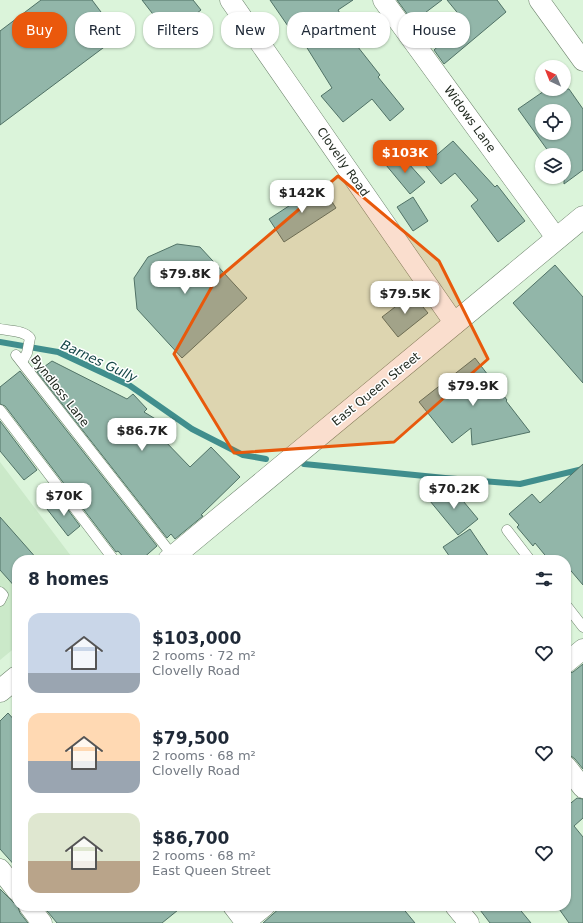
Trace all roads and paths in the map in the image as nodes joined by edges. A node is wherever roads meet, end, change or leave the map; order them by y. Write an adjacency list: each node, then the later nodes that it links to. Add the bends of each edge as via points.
1 (230, 0): 7 (street, Clovelly Road)
2 (383, 0): 6 (street, Widows Lane)
3 (539, 0): 4 (street)
4 (583, 61)
5 (583, 217): 6 (main road, East Queen Street)
6 (557, 239): 7 (main road, East Queen Street)
7 (455, 324): 13 (main road, East Queen Street)
8 (0, 329): 12 (lane, Byndloss Lane, via 25,333 30,338 27,353 19,359)
9 (0, 410): 11 (lane)
10 (507, 530): 14 (lane)
11 (110, 555)
12 (169, 555)
13 (175, 555)
14 (526, 555)
15 (0, 592): 16 (lane, via 3,595)
16 (0, 602)
17 (571, 611): 18 (lane)
18 (583, 627)
19 (583, 649): 20 (street)
20 (571, 659)
21 (12, 681): 22 (main road)
22 (0, 691)
23 (571, 772): 24 (street)
24 (583, 788)
25 (0, 869): 26 (street)
26 (12, 885)
27 (33, 911): 31 (street)
28 (237, 911): 32 (street)
29 (259, 911): 32 (street)
30 (459, 911): 33 (street)
31 (42, 923)
32 (245, 923)
33 (469, 923)

